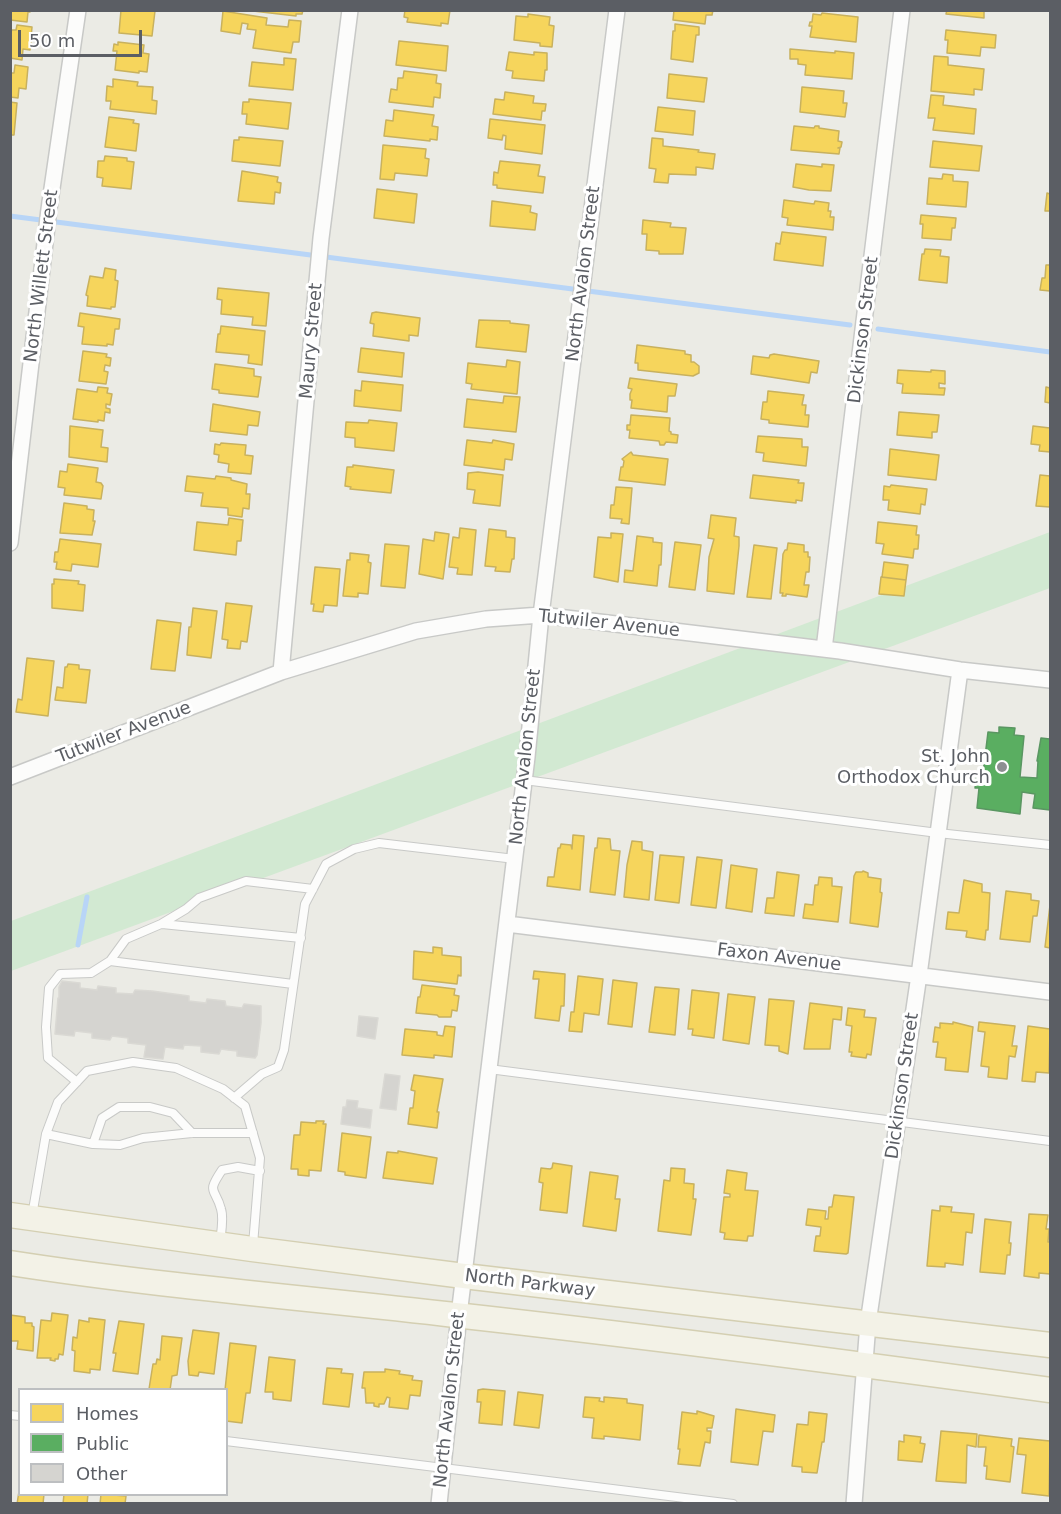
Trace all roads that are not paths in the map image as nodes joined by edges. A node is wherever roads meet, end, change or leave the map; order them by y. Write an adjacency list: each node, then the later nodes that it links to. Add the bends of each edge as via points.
1 (78, 10): 5 (street, North Willett Street)
2 (350, 10): 9 (street, Maury Street, via 321,238)
3 (617, 10): 6 (street, North Avalon Street)
4 (902, 10): 7 (street, Dickinson Street)
5 (10, 543)
6 (541, 615): 7 (street, Tutwiler Avenue); 9 (street, Tutwiler Avenue, via 486,619 417,631); 12 (street, North Avalon Street)
7 (824, 649): 8 (street, Tutwiler Avenue)
8 (960, 670): 10 (street, Tutwiler Avenue); 13 (street, Dickinson Street)
9 (281, 672): 11 (street, Tutwiler Avenue)
10 (1050, 680)
11 (10, 777)
12 (524, 780): 13 (lane); 15 (street, North Avalon Street)
13 (938, 833): 14 (lane); 21 (street, Dickinson Street)
14 (1050, 845)
15 (515, 858): 16 (lane, via 379,843 354,849 326,864); 18 (street, North Avalon Street)
16 (313, 889): 17 (lane, via 246,881 199,898); 19 (lane, via 305,904)
17 (161, 924): 19 (lane); 20 (lane, via 126,939)
18 (507, 924): 21 (street, Faxon Avenue); 24 (street, North Avalon Street)
19 (301, 938): 22 (lane)
20 (110, 961): 22 (lane); 25 (lane, via 91,973 60,974 50,987 48,1058)
21 (919, 975): 23 (street, Faxon Avenue); 27 (street, Dickinson Street)
22 (293, 984): 26 (lane, via 284,1050 278,1066)
23 (1050, 992)
24 (489, 1069): 27 (lane); 38 (street, North Avalon Street)
25 (77, 1082): 26 (lane, via 87,1071 133,1062 176,1068); 30 (lane, via 58,1102)
26 (234, 1098): 29 (lane, via 245,1106)
27 (898, 1120): 31 (lane); 40 (street, Dickinson Street)
28 (192, 1133): 29 (lane); 32 (lane, via 143,1138 120,1145); 32 (lane, via 173,1113 150,1107 119,1107 102,1118)
29 (253, 1133): 33 (lane)
30 (46, 1134): 32 (lane); 34 (lane)
31 (1050, 1141)
32 (93, 1144)
33 (260, 1171): 35 (lane, via 238,1167 222,1170 213,1184 213,1194 222,1210); 36 (lane)
34 (21, 1216): 35 (main road, North Parkway)
35 (220, 1245): 36 (main road, North Parkway)
36 (252, 1249): 38 (main road, North Parkway)
37 (10, 1263): 39 (main road)
38 (464, 1276): 39 (street, North Avalon Street); 40 (main road, North Parkway)
39 (459, 1315): 42 (main road); 45 (street, North Avalon Street)
40 (868, 1323): 41 (main road, North Parkway); 42 (street, Dickinson Street)
41 (1050, 1345)
42 (865, 1365): 43 (main road); 48 (street, Dickinson Street)
43 (1050, 1390)
44 (228, 1441): 45 (lane)
45 (443, 1468): 46 (street, North Avalon Street); 47 (lane)
46 (440, 1503)
47 (733, 1503)
48 (854, 1503)

